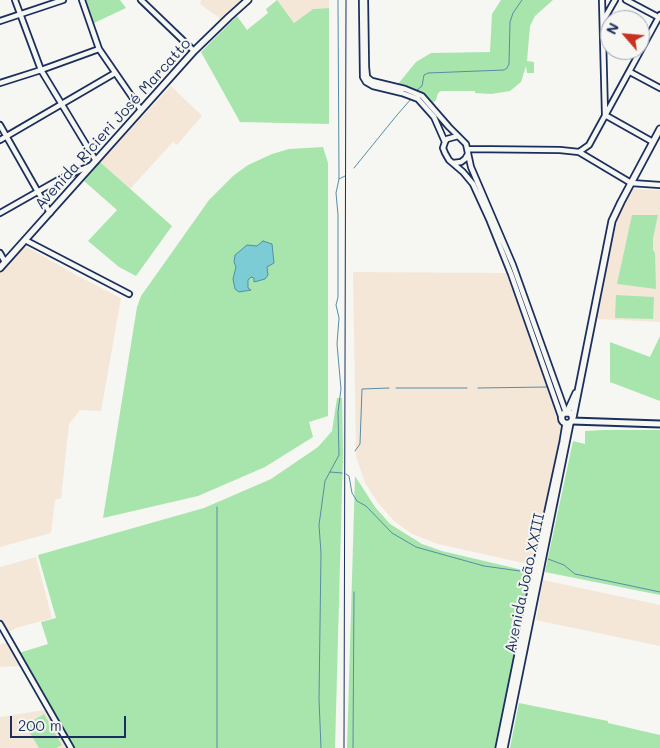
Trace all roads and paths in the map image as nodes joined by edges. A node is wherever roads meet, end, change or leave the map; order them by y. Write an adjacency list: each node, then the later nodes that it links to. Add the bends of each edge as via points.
1 (15, 0): 8 (street)
2 (63, 0): 8 (street)
3 (82, 0): 11 (street)
4 (141, 0): 12 (street)
5 (248, 0): 12 (main road, Avenida Ricieri José Marcatto)
6 (364, 0): 17 (street, via 363,77)
7 (626, 0): 9 (street)
8 (20, 15): 10 (street); 14 (street)
9 (660, 17): 15 (street)
10 (0, 21)
11 (100, 49): 14 (street); 16 (street)
12 (194, 51): 21 (main road, Avenida Ricieri José Marcatto)
13 (603, 60): 22 (street)
14 (41, 70): 18 (street); 20 (street)
15 (630, 72): 19 (street); 22 (street)
16 (116, 73): 20 (street); 21 (street)
17 (367, 80): 26 (street, via 422,96); 28 (street, via 373,86 410,95 422,102 434,117)
18 (0, 83)
19 (660, 88)
20 (60, 104): 25 (street); 33 (street)
21 (141, 110): 33 (main road, Avenida Ricieri José Marcatto)
22 (605, 115): 29 (street); 31 (street, via 589,145)
23 (0, 125): 25 (street)
24 (660, 129): 29 (main road, Avenida João XXIII)
25 (6, 136): 27 (street); 36 (street)
26 (458, 136): 28 (street); 30 (street)
27 (0, 140)
28 (444, 142): 32 (street, via 443,148)
29 (653, 142): 34 (main road, Avenida João XXIII)
30 (468, 151): 31 (street); 32 (street, via 461,162); 45 (street)
31 (579, 152): 34 (street)
32 (449, 160): 46 (street, via 478,192)
33 (94, 163): 36 (street); 37 (main road, Avenida Ricieri José Marcatto)
34 (631, 183): 35 (street); 44 (main road, Avenida João XXIII, via 612,221)
35 (660, 185)
36 (38, 191): 37 (street); 38 (street)
37 (50, 213): 39 (main road, Avenida Ricieri José Marcatto)
38 (0, 214)
39 (25, 240): 41 (main road, Avenida Ricieri José Marcatto); 43 (street)
40 (0, 253): 41 (street)
41 (5, 262): 42 (main road, Avenida Ricieri José Marcatto)
42 (0, 268)
43 (129, 294)
44 (579, 384): 45 (main road, Avenida João XXIII); 46 (main road, Avenida João XXIII)
45 (567, 413): 46 (main road, Avenida João XXIII, via 563,415)
46 (569, 421): 47 (street); 50 (main road, Avenida João XXIII); 51 (main road, Avenida João XXIII)
47 (660, 424)
48 (0, 624): 49 (street)
49 (71, 748)
50 (499, 748)
51 (504, 748)

